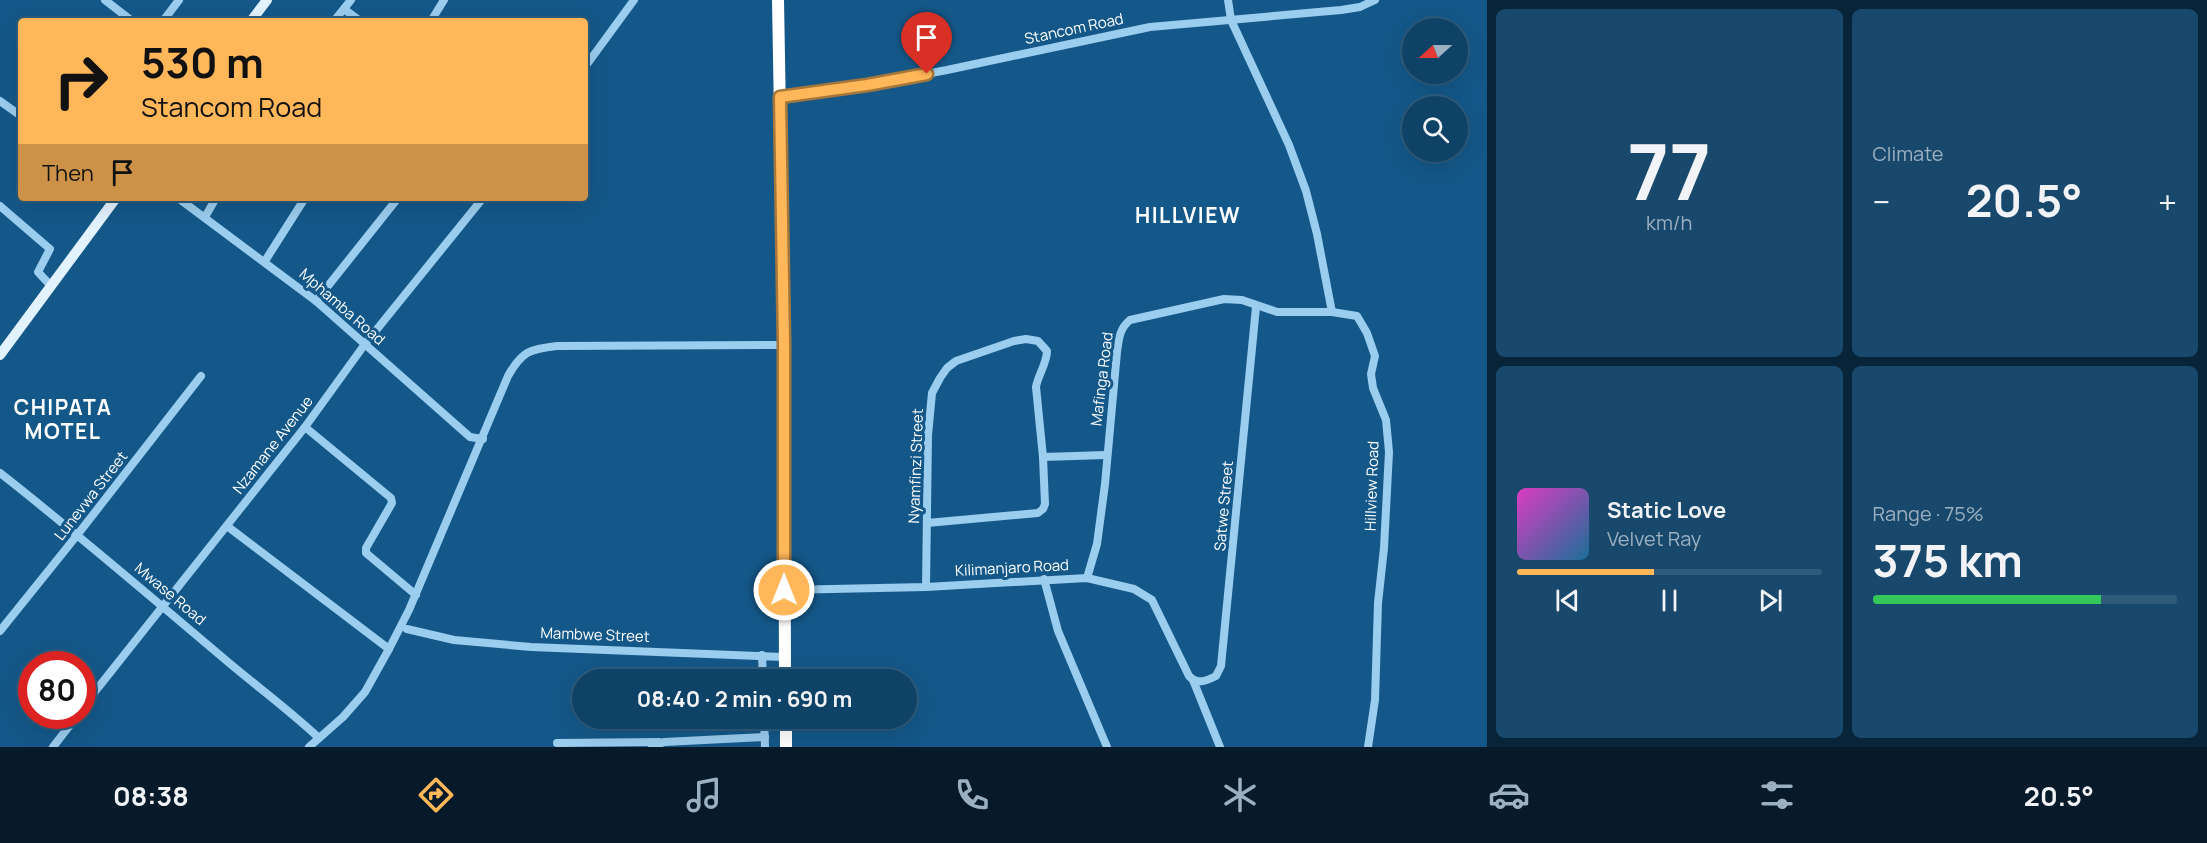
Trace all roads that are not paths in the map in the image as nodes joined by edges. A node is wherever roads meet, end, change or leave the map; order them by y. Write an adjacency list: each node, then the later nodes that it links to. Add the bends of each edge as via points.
1 (105, 0): 11 (street)
2 (179, 0): 12 (street)
3 (267, 0): 13 (main road)
4 (351, 0): 10 (street)
5 (444, 0): 16 (street)
6 (634, 0): 18 (street)
7 (778, 0): 19 (highway)
8 (1228, 0): 17 (street)
9 (1375, 0): 17 (street, Stancom Road, via 1341,10)
10 (344, 9): 14 (street); 15 (street)
11 (128, 18)
12 (165, 18)
13 (253, 18)
14 (336, 18)
15 (356, 18)
16 (433, 18)
17 (1231, 20): 19 (street, Stancom Road, via 1149,27 947,70); 34 (street, via 1302,182)
18 (588, 63)
19 (780, 97): 36 (highway)
20 (0, 101): 21 (street)
21 (18, 114)
22 (114, 201): 31 (main road)
23 (182, 201): 29 (street, Mphamba Road)
24 (214, 201): 29 (street)
25 (303, 201): 30 (street)
26 (396, 201): 32 (street)
27 (481, 201): 35 (street, Nzamane Avenue)
28 (0, 206): 31 (street, via 50,249 39,272)
29 (205, 217): 30 (street, Mphamba Road)
30 (265, 261): 32 (street, Mphamba Road)
31 (51, 286): 37 (main road)
32 (316, 301): 35 (street, Mphamba Road)
33 (1256, 307): 34 (street, Mafinga Road, via 1276,312); 41 (street, Mafinga Road, via 1242,300 1224,299 1130,320 1124,325 1117,352); 61 (street, Satwe Street, via 1221,666 1216,676 1206,681)
34 (1332, 312): 77 (street, Hillview Road, via 1357,316 1367,333 1375,356 1373,388 1386,420 1389,452 1375,700)
35 (365, 344): 39 (street, Nzamane Avenue); 40 (street, Mphamba Road, via 470,438)
36 (784, 345): 40 (street, via 537,348 516,361); 50 (highway)
37 (0, 355)
38 (201, 376): 46 (street, Lunevwa Street)
39 (304, 427): 45 (street, Nzamane Avenue); 51 (street, via 391,498 366,553)
40 (483, 438): 51 (street)
41 (1106, 455): 42 (street); 47 (street, Mafinga Road, via 1097,544)
42 (1043, 458): 44 (street, via 1045,504 1038,513); 44 (street, Nyamfinzi Street, via 1036,387 1047,351 1038,341 1026,339 956,361 932,393)
43 (0, 473): 46 (street, Mwase Road)
44 (927, 523): 49 (street, Nyamfinzi Street)
45 (227, 526): 52 (street, Nzamane Avenue); 56 (street)
46 (78, 534): 52 (street, Mwase Road); 53 (street, Lunevwa Street)
47 (1087, 578): 48 (street, Kilimanjaro Road); 61 (street, Kilimanjaro Road, via 1134,589 1152,600)
48 (1044, 579): 49 (street, Kilimanjaro Road); 75 (street, via 1058,631)
49 (926, 587): 50 (street, Kilimanjaro Road)
50 (784, 590): 58 (highway)
51 (416, 595): 56 (street)
52 (164, 607): 62 (street, Nzamane Avenue); 67 (street, Mwase Road)
53 (3, 621): 55 (street, Lunevwa Street)
54 (407, 629): 57 (street, Mambwe Street, via 454,640 531,647)
55 (0, 631)
56 (389, 650): 67 (street, via 365,692)
57 (762, 655): 58 (street, Mambwe Street); 59 (street)
58 (784, 657): 60 (highway)
59 (763, 669)
60 (785, 669)
61 (1191, 678): 76 (street, Kilimanjaro Road)
62 (96, 690)
63 (67, 729): 70 (street)
64 (765, 729): 66 (street)
65 (786, 729): 74 (highway)
66 (765, 737): 69 (street); 73 (street)
67 (319, 738): 71 (street)
68 (557, 742): 69 (street)
69 (664, 742): 72 (street)
70 (53, 747)
71 (309, 747)
72 (652, 747)
73 (765, 747)
74 (786, 747)
75 (1107, 747)
76 (1220, 747)
77 (1368, 747)

